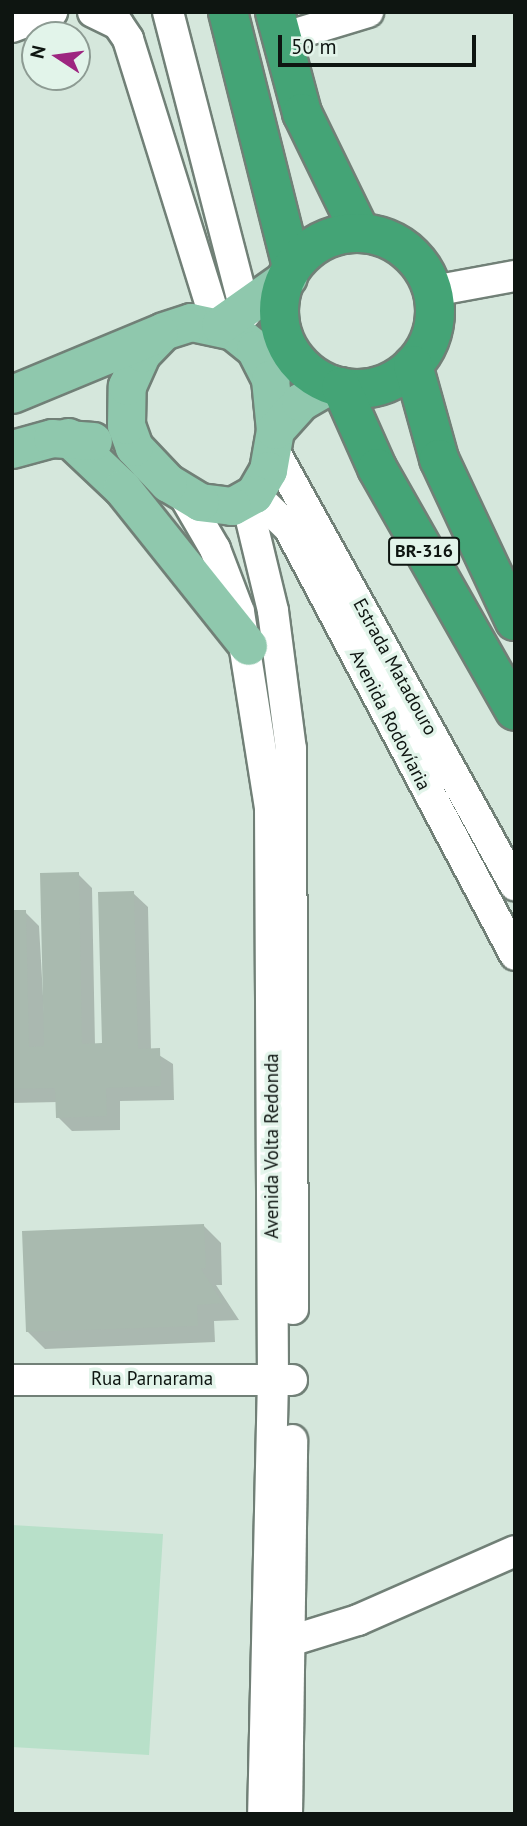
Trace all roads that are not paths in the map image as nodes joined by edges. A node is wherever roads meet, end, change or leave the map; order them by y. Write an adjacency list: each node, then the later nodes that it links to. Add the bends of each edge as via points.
1 (52, 12): 7 (street)
2 (93, 12): 12 (street, via 118,24 128,39)
3 (168, 12): 12 (street)
4 (228, 12): 9 (highway)
5 (368, 12): 6 (street)
6 (278, 25): 8 (highway, via 318,155)
7 (12, 27)
8 (360, 232): 9 (highway, via 310,248); 11 (highway, via 407,250)
9 (290, 272): 12 (main road); 15 (highway, via 279,318 286,344 301,365)
10 (515, 276): 11 (street)
11 (433, 291): 14 (highway, via 432,331)
12 (228, 321): 13 (main road, via 191,321); 18 (main road, via 264,363)
13 (163, 331): 16 (main road); 19 (main road, via 142,353 127,386 127,425)
14 (413, 365): 15 (highway, via 380,386); 25 (highway, BR-316, via 439,459)
15 (336, 386): 18 (main road, via 300,402); 27 (highway, BR-316, via 377,468)
16 (12, 394)
17 (68, 437): 19 (main road); 20 (main road); 26 (main road, via 122,488)
18 (274, 439): 22 (main road); 28 (street, Estrada Matadouro)
19 (134, 447): 21 (main road)
20 (12, 449)
21 (183, 494): 22 (main road, via 216,506); 26 (street, Avenida Volta Redonda, via 215,549)
22 (250, 497): 23 (street, Avenida Rodovíaria, via 289,528); 24 (street, Avenida Volta Redonda)
23 (323, 590): 24 (street, via 289,594); 29 (street, Avenida Rodovíaria)
24 (273, 611): 31 (street, Avenida Volta Redonda, via 291,749 293,846)
25 (515, 621)
26 (248, 646): 31 (street, Avenida Volta Redonda, via 270,808)
27 (515, 711)
28 (515, 885)
29 (515, 955)
30 (12, 1380): 31 (street, Rua Parnarama)
31 (283, 1380): 33 (street, Avenida Volta Redonda)
32 (515, 1551): 33 (street)
33 (279, 1645): 34 (street, Avenida Volta Redonda); 35 (street, Avenida Volta Redonda)
34 (263, 1814)
35 (287, 1814)

